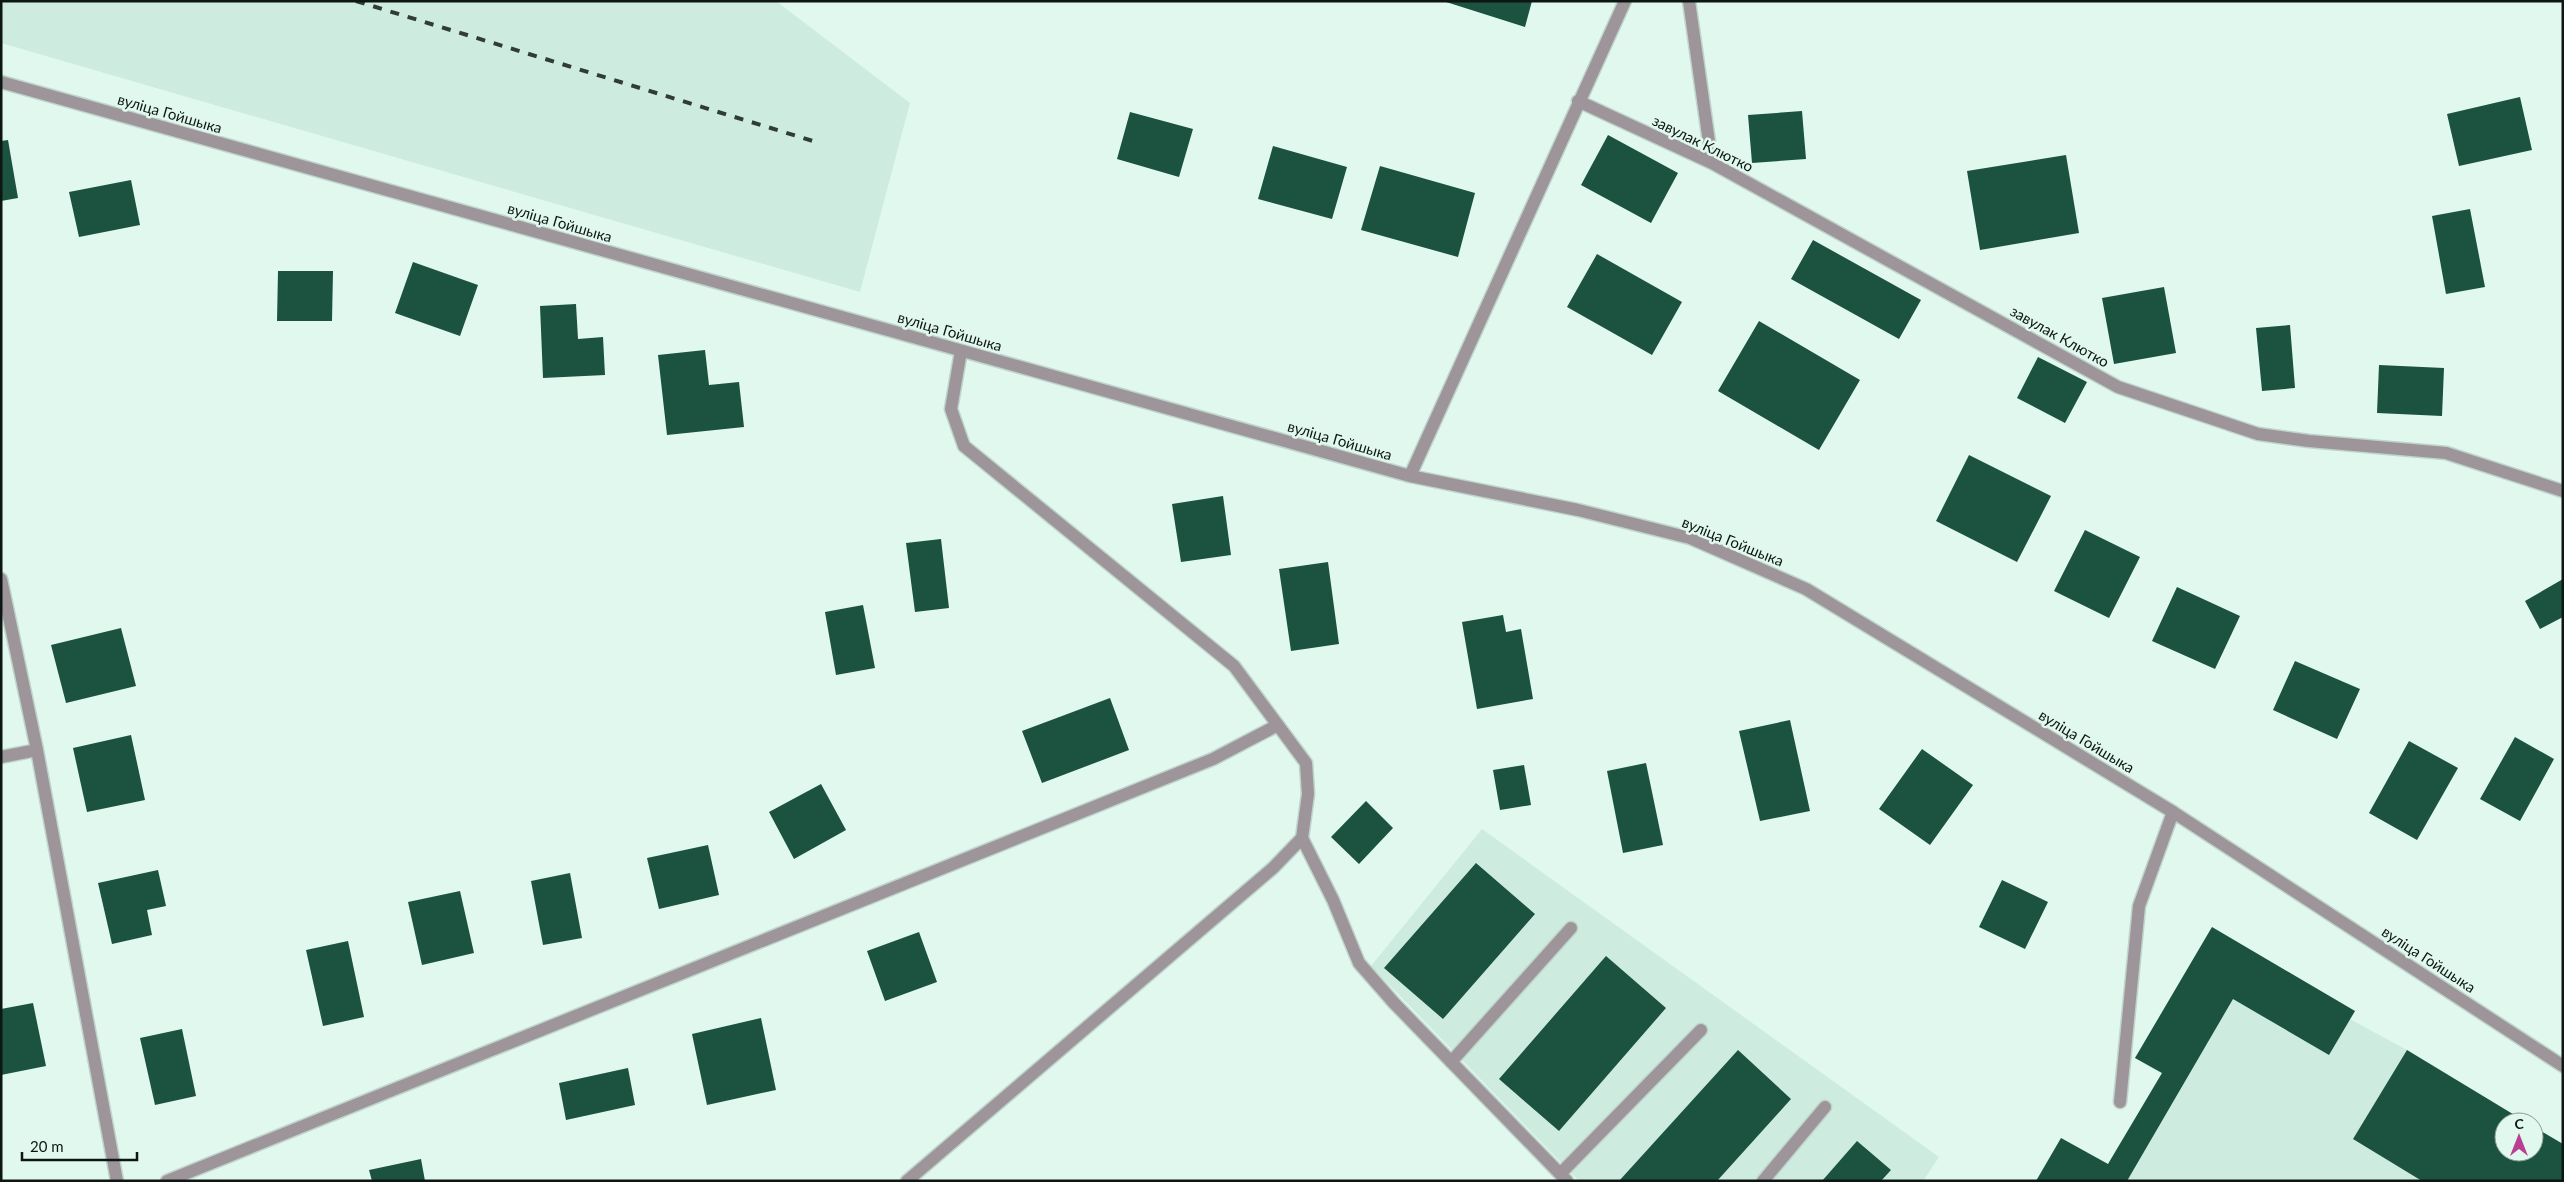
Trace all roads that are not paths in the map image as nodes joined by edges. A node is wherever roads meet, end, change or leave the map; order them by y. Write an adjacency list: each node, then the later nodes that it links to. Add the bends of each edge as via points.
1 (1625, 1): 4 (street)
2 (1689, 1): 5 (street)
3 (1, 82): 6 (street, вуліца Гойшыка)
4 (1578, 101): 5 (street, завулак Клютко); 7 (street)
5 (1712, 163): 8 (street, завулак Клютко, via 2118,387 2258,434 2446,453)
6 (961, 352): 7 (street, вуліца Гойшыка); 10 (street, via 951,408 964,446 1234,666)
7 (1410, 476): 13 (street, вуліца Гойшыка, via 1578,510 1690,538 1806,589)
8 (2563, 492)
9 (1, 579): 11 (street)
10 (1278, 725): 14 (street, via 1306,763 1308,794); 23 (street, via 1213,759)
11 (37, 750): 12 (street); 22 (street)
12 (1, 757)
13 (2173, 812): 18 (street, вуліца Гойшыка); 19 (street, via 2139,906)
14 (1302, 838): 17 (street, via 1359,963); 24 (street, via 1273,868)
15 (1571, 928): 17 (street)
16 (1700, 1030): 21 (street)
17 (1450, 1062): 21 (street)
18 (2563, 1066)
19 (2120, 1102)
20 (1825, 1107): 25 (street)
21 (1564, 1177)
22 (117, 1181)
23 (167, 1181)
24 (907, 1181)
25 (1763, 1181)

